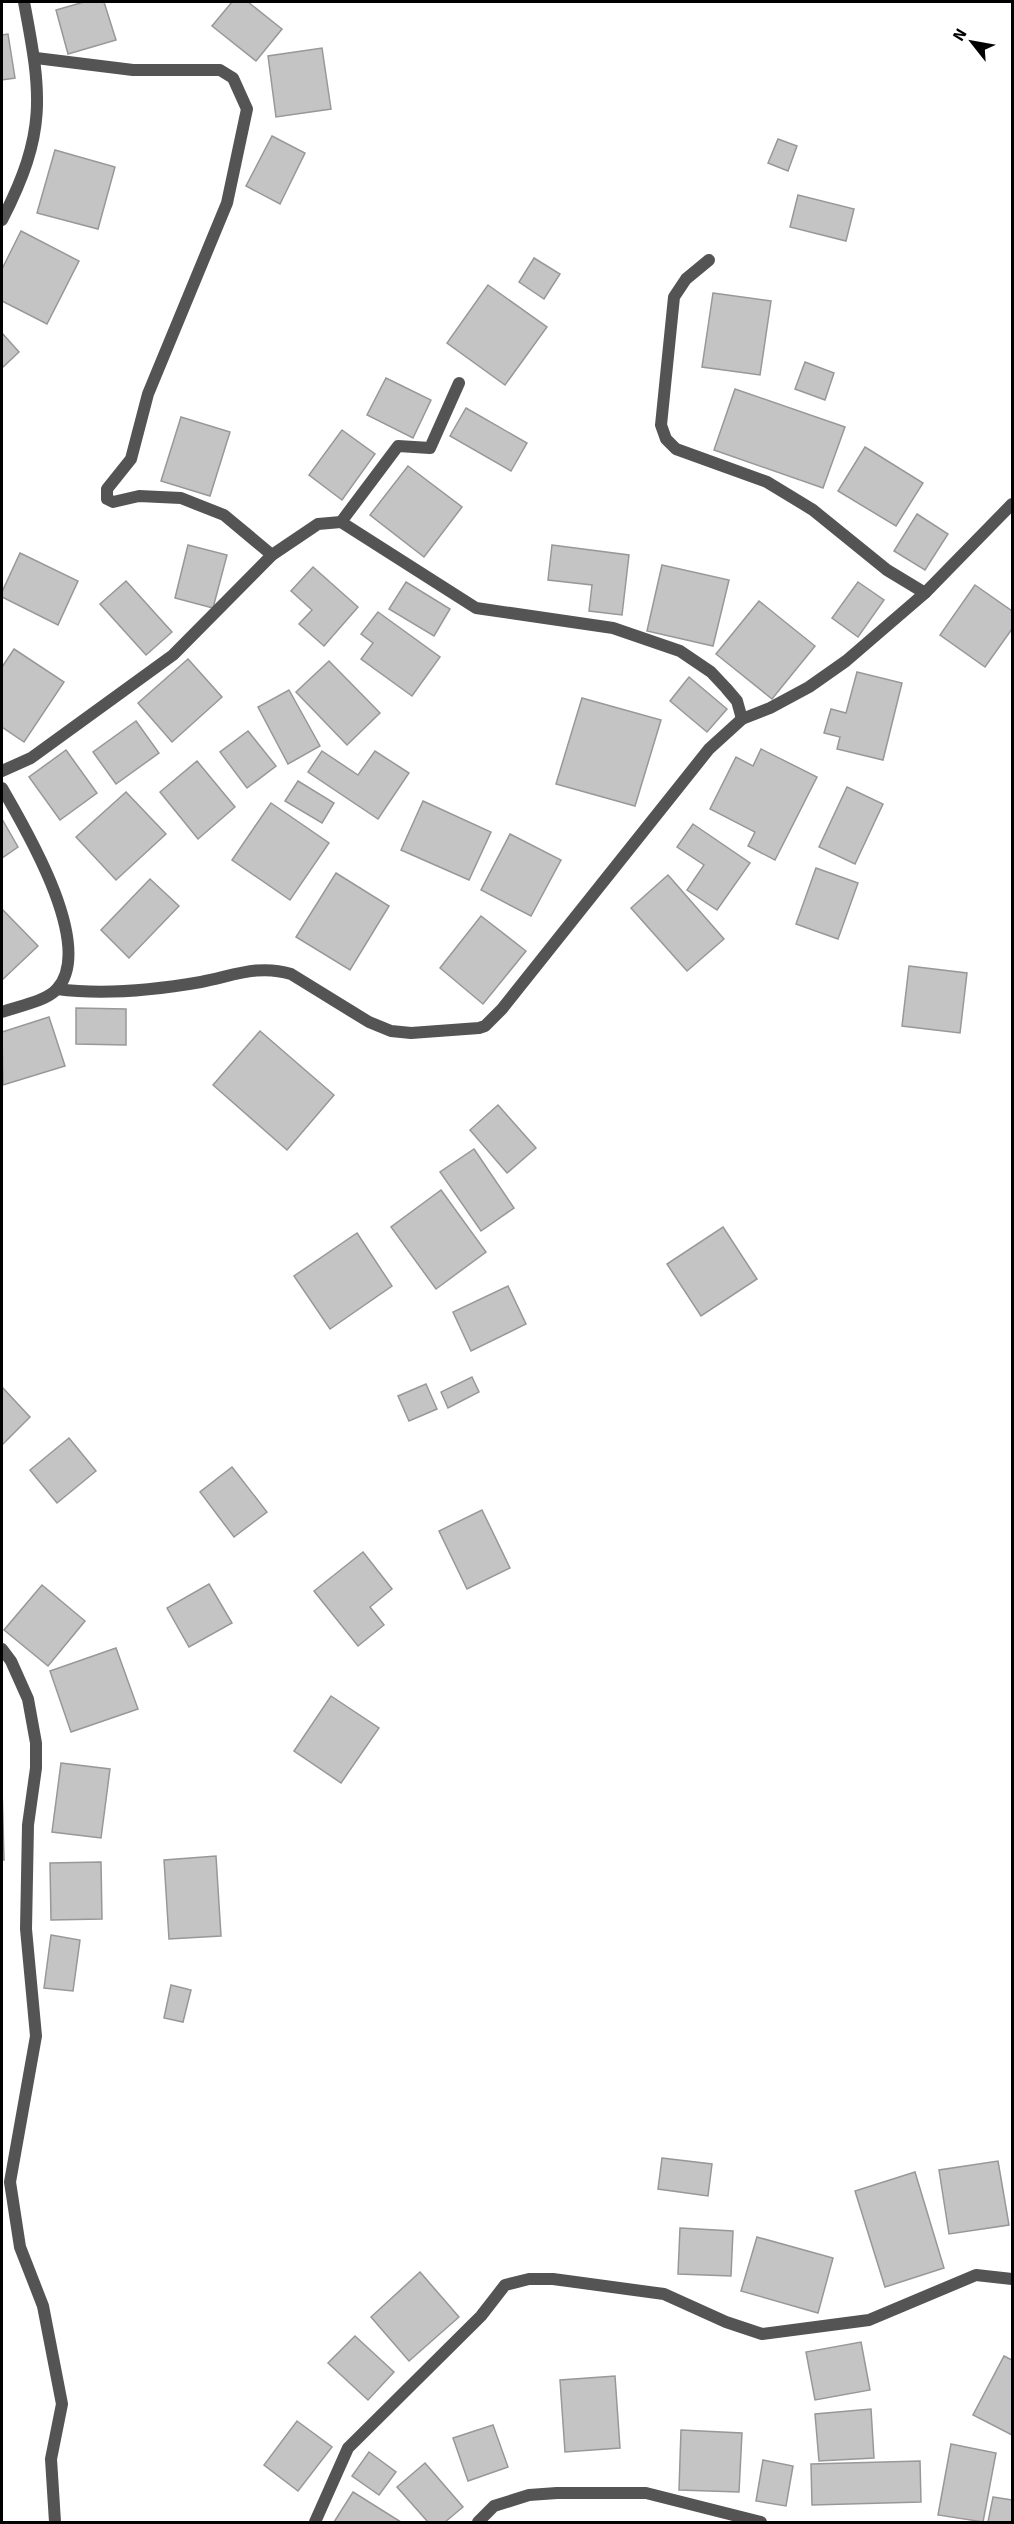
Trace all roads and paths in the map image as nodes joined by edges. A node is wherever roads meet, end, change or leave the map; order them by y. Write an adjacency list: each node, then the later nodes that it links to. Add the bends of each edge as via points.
1 (24, 2): 2 (street)
2 (36, 58): 3 (street, via 39,99 33,146); 8 (street, via 133,70 220,70 229,73 240,88 247,109 227,203 148,394 131,459 107,489 107,499 112,502 139,496 181,498 224,515)
3 (2, 220)
4 (709, 260): 9 (street, via 686,279 674,297 661,425 666,439 685,454 709,459 777,488 813,510 887,570)
5 (459, 383): 7 (street, via 430,448 398,446)
6 (1012, 504): 9 (street)
7 (341, 522): 8 (street, via 318,524); 10 (street, via 476,608 613,628 680,651 711,672 737,700)
8 (272, 555): 11 (street, via 173,655 31,758)
9 (925, 593): 10 (street, via 846,661 809,687)
10 (742, 719): 13 (street, via 709,749 485,1026 439,1032 391,1031 277,969 248,970 172,986)
11 (2, 771)
12 (2, 788): 13 (street, via 54,886 68,957)
13 (57, 988): 14 (street, via 47,996)
14 (2, 1012)
15 (2, 1649): 17 (street, via 28,1699 36,1743 28,1825 27,1929 36,2036 10,2182 20,2247 43,2306 62,2404 51,2459)
16 (1012, 2279): 18 (street, via 976,2275 869,2320 762,2334 664,2294 553,2279 505,2285 481,2316 348,2448)
17 (55, 2523)
18 (315, 2523)
19 (477, 2523): 20 (street, via 494,2506 529,2495 646,2493)
20 (761, 2523)

